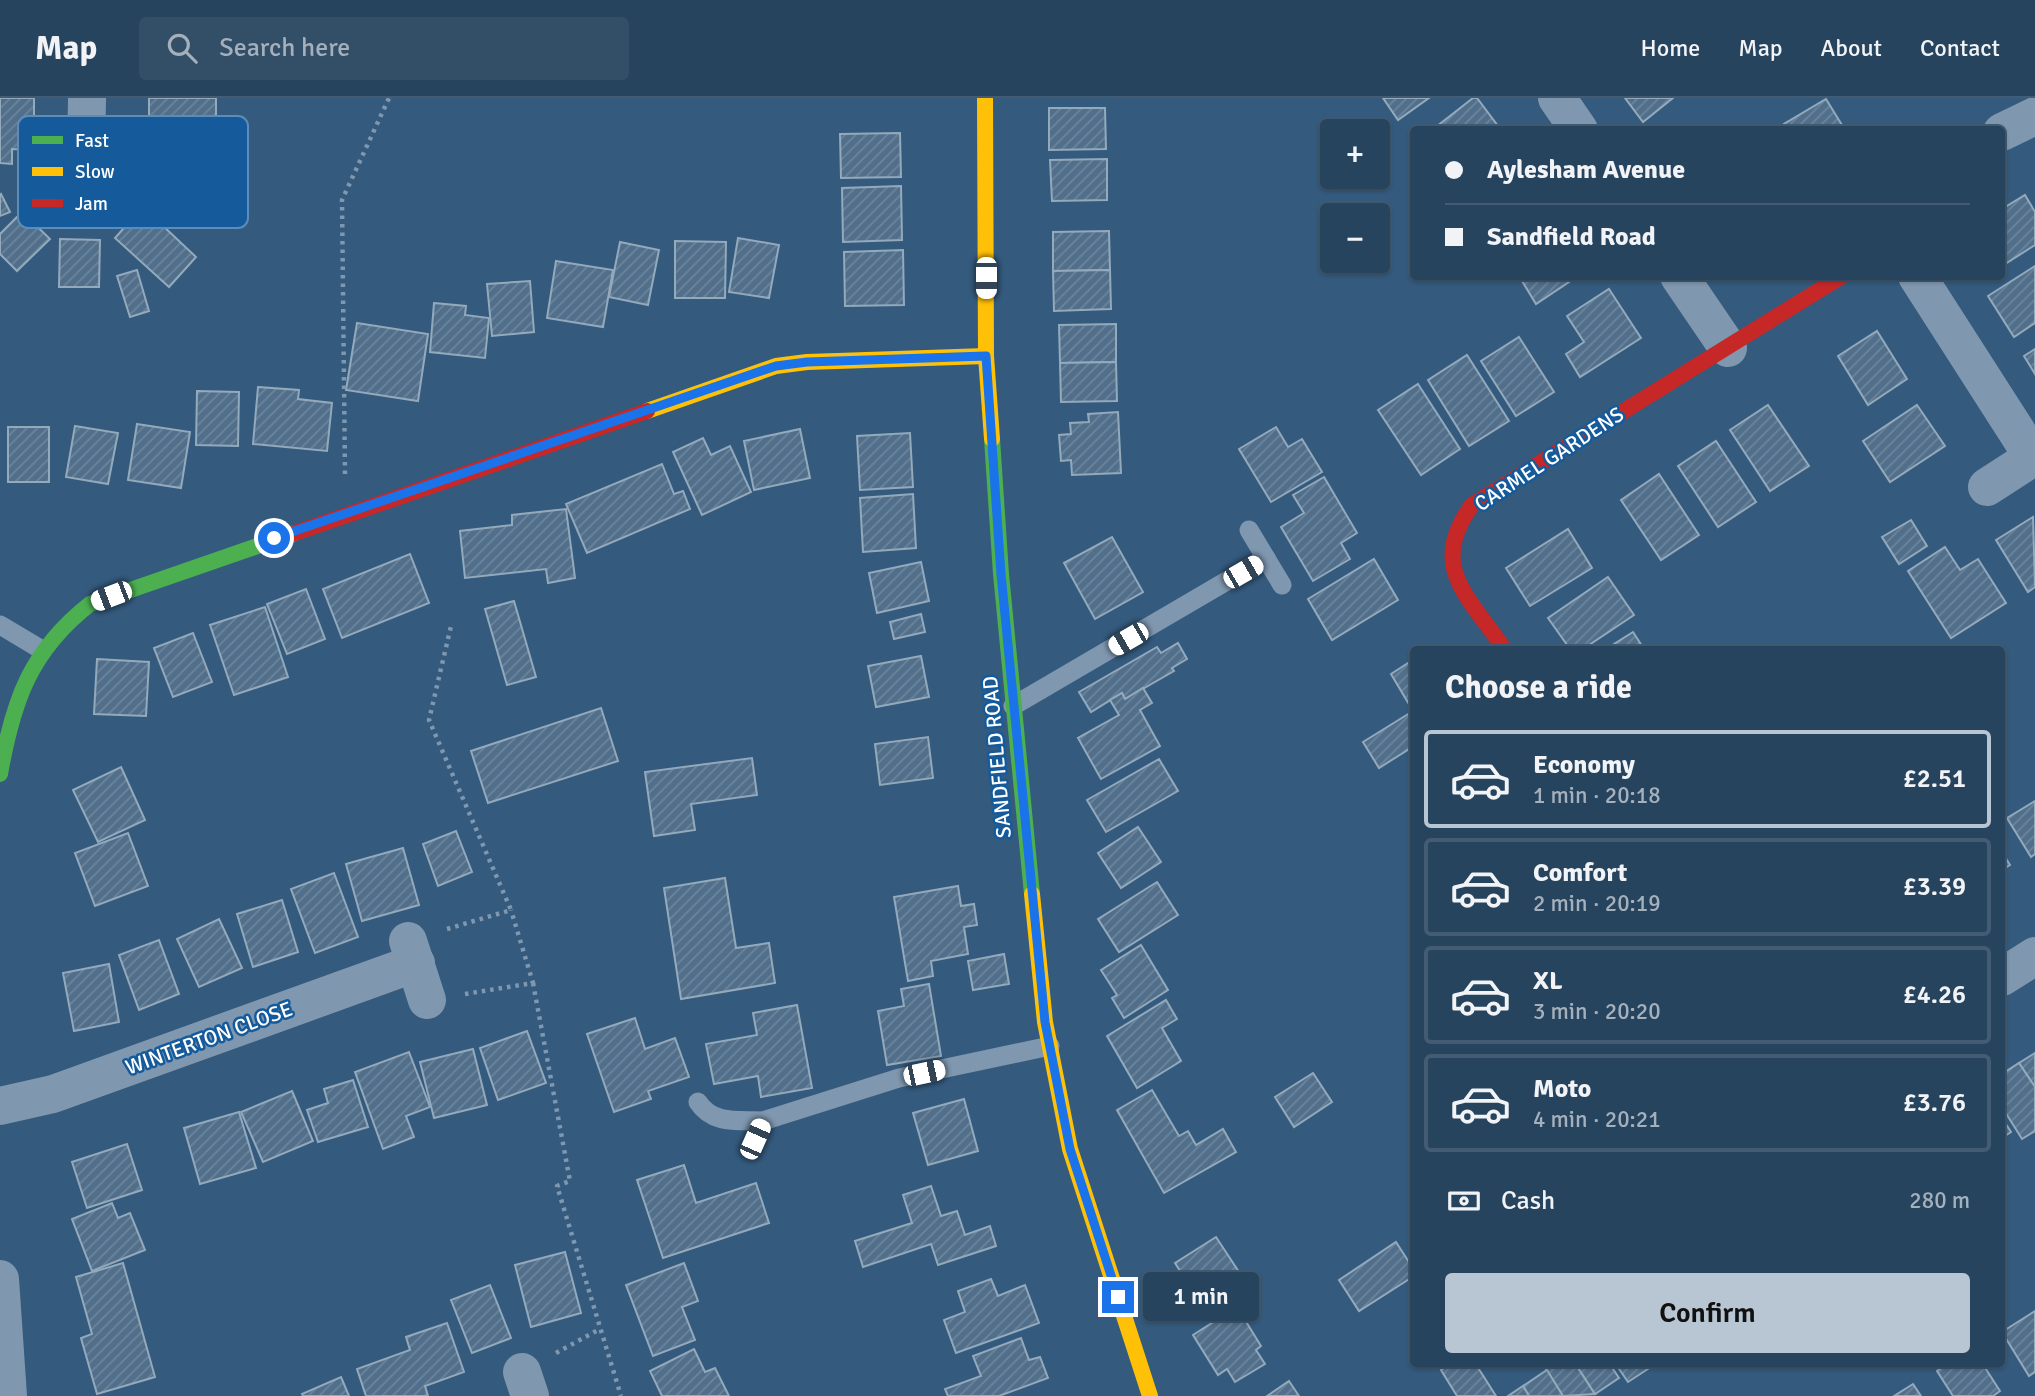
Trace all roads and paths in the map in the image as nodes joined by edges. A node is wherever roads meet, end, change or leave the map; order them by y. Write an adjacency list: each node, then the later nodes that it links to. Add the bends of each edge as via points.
1 (87, 98): 5 (street)
2 (389, 98): 16 (path, via 342,200)
3 (985, 98): 13 (street, SANDFIELD ROAD)
4 (1558, 98): 7 (street)
5 (87, 116)
6 (2035, 116): 8 (street)
7 (1576, 126)
8 (2005, 131)
9 (1682, 280): 12 (street)
10 (1836, 280): 12 (street, CARMEL GARDENS)
11 (1920, 280): 14 (street)
12 (1728, 348): 22 (street, CARMEL GARDENS, via 1472,505 1455,528 1450,556)
13 (986, 356): 16 (street, via 776,366); 24 (street, SANDFIELD ROAD)
14 (2034, 456): 15 (street)
15 (1987, 487)
16 (345, 514): 23 (street, via 90,604 55,632)
17 (1249, 530): 18 (lane)
18 (1266, 558): 19 (lane); 24 (lane)
19 (1282, 585)
20 (0, 625): 23 (lane)
21 (451, 626): 26 (path, via 429,720)
22 (1502, 646)
23 (42, 650): 25 (street, via 19,689)
24 (1013, 706): 32 (street, SANDFIELD ROAD)
25 (0, 774)
26 (511, 910): 27 (path); 30 (path)
27 (412, 952): 31 (street); 34 (street, WINTERTON CLOSE, via 53,1094)
28 (2035, 956): 29 (street)
29 (2005, 975)
30 (534, 983): 31 (path); 36 (path, via 570,1181 557,1186)
31 (428, 1000)
32 (1050, 1046): 33 (lane, via 899,1079 759,1130 716,1119); 40 (street, SANDFIELD ROAD, via 1070,1149)
33 (698, 1102)
34 (0, 1106)
35 (0, 1279): 38 (street)
36 (598, 1330): 37 (path); 39 (path)
37 (526, 1384)
38 (8, 1396)
39 (621, 1396)
40 (1150, 1396)

